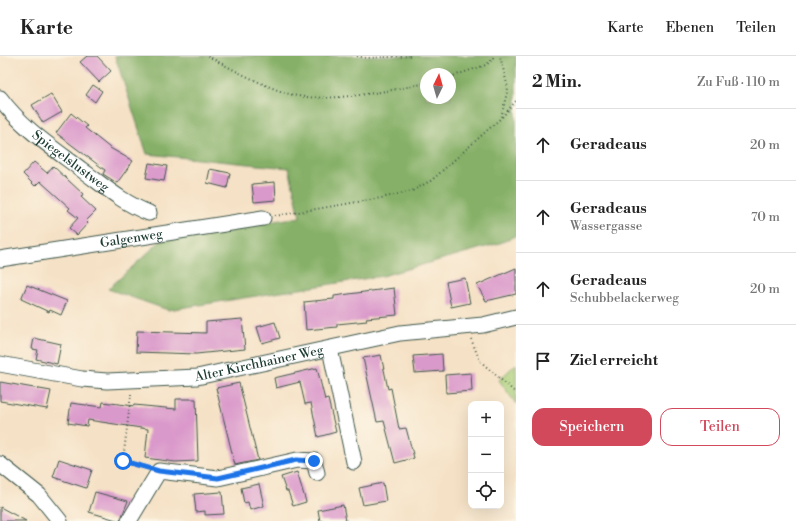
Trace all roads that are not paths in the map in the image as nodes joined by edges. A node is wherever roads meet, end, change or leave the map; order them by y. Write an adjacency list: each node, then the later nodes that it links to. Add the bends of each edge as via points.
1 (0, 98): 2 (street, Spiegelslustweg, via 32,133 123,201)
2 (149, 213)
3 (263, 218): 4 (street, Galgenweg)
4 (0, 259)
5 (516, 317): 6 (street, Alter Kirchhainer Weg, via 483,325 400,334)
6 (330, 349): 7 (street, Alter Kirchhainer Weg, via 197,377 133,380 82,379); 8 (street)
7 (0, 364)
8 (354, 462)
9 (0, 464): 11 (street, via 40,495)
10 (317, 473): 12 (street, via 314,461 296,460 218,478 159,471)
11 (60, 521)
12 (129, 521)

